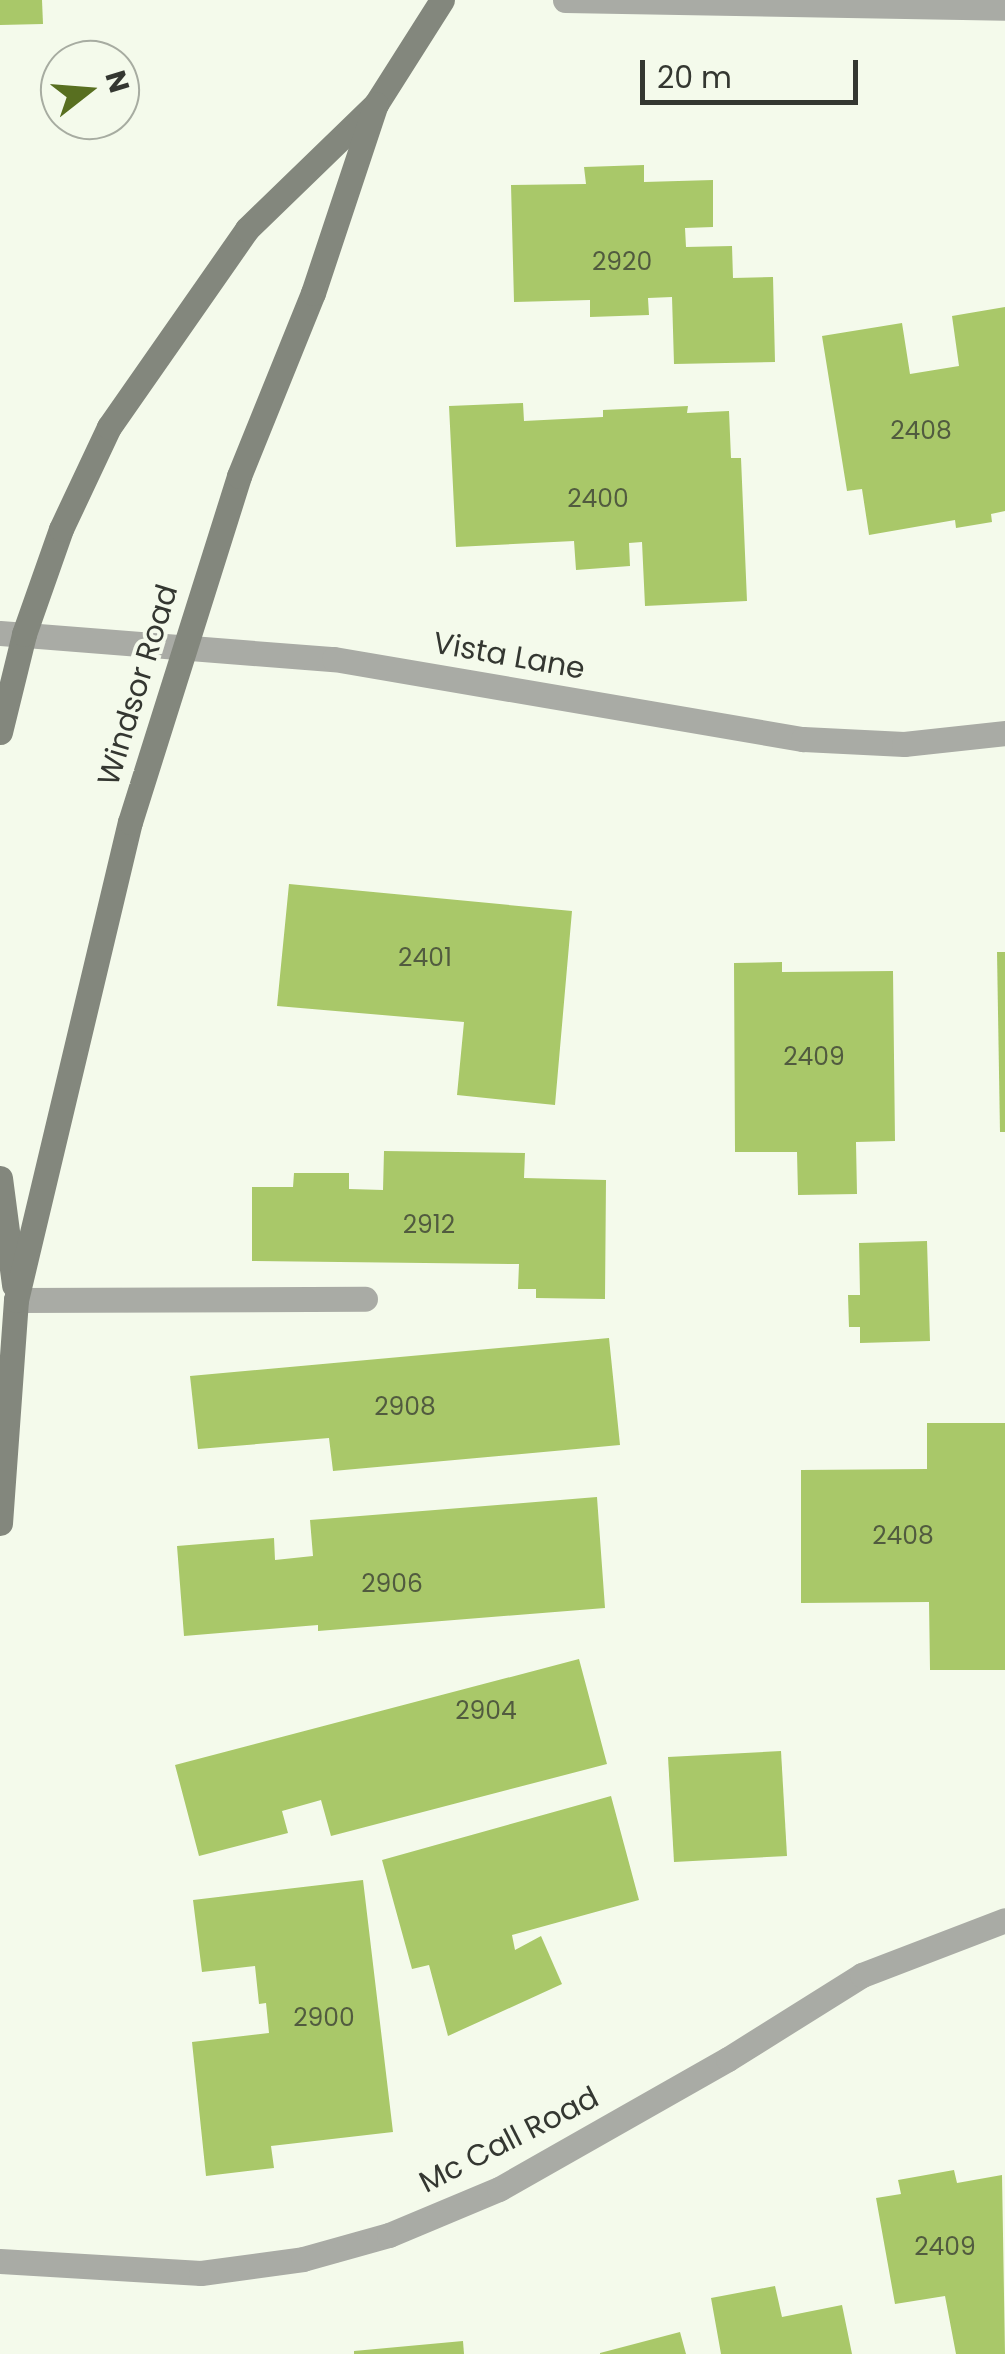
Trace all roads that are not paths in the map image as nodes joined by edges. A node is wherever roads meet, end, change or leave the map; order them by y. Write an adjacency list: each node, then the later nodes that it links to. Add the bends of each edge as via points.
1 (442, 0): 4 (street, Windsor Road)
2 (565, 0): 3 (street)
3 (1005, 8)
4 (376, 104): 5 (street, Windsor Road, via 246,229 109,427); 6 (street, Windsor Road)
5 (12, 633): 6 (street, Vista Lane); 7 (street, Windsor Road)
6 (182, 646): 8 (street, Vista Lane, via 334,659 803,739 904,744); 11 (street, Windsor Road, via 130,822)
7 (0, 732)
8 (1005, 733)
9 (0, 1178): 11 (street, Windsor Road)
10 (365, 1299): 11 (street)
11 (16, 1300): 12 (street, Windsor Road)
12 (0, 1523)
13 (1005, 1920): 14 (street, Mc Call Road, via 862,1974 499,2189 389,2235 303,2259 201,2272)
14 (0, 2261)

